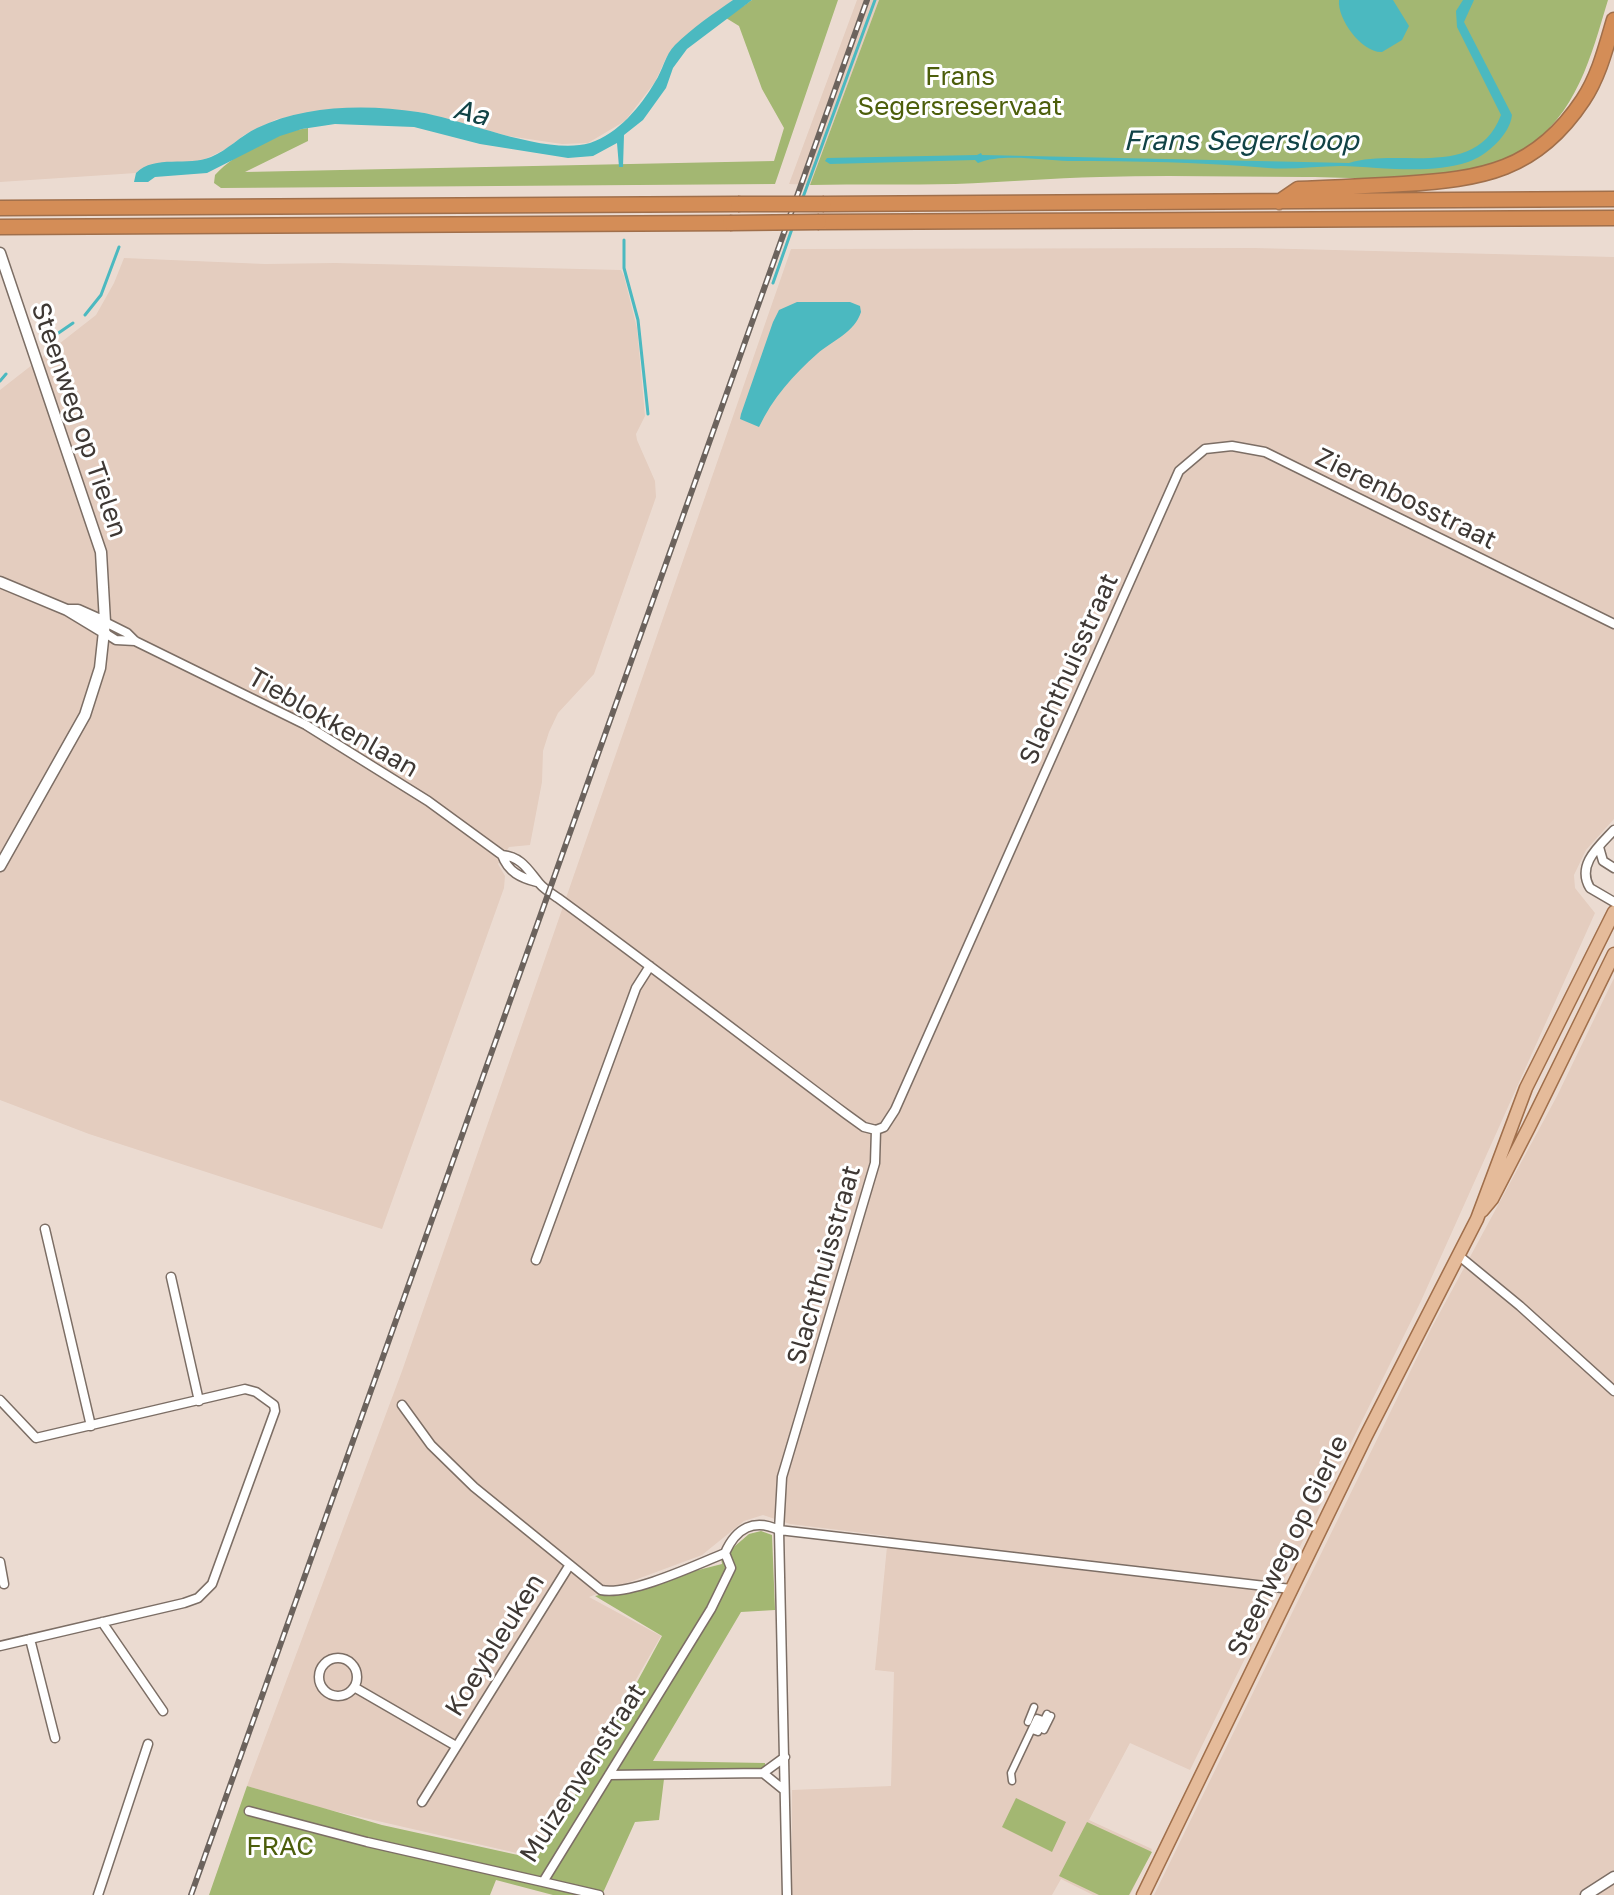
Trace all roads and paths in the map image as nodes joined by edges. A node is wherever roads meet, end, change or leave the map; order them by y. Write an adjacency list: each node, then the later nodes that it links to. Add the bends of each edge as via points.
1 (1614, 20): 3 (highway, via 1584,98 1562,128 1509,167 1455,181 1298,189)
2 (1614, 199): 3 (highway)
3 (1278, 202): 4 (highway, bridge)
4 (0, 208)
5 (1614, 218): 6 (highway, bridge)
6 (0, 227)
7 (0, 253): 11 (street, Steenweg op Tielen, via 97,541)
8 (1179, 471): 10 (street, Zierenbosstraat, via 1205,449 1232,446 1265,452); 20 (street, Slachthuisstraat, via 895,1110)
9 (0, 582): 11 (street)
10 (1614, 624)
11 (105, 628): 14 (street, Steenweg op Tielen, via 100,668 85,715); 19 (street, Tieblokkenlaan, via 116,640 135,641 306,725 387,774 502,855 525,864 537,882)
12 (1614, 830): 13 (street)
13 (1599, 847): 15 (street, via 1603,861); 16 (street, via 1586,866 1587,884)
14 (0, 866)
15 (1614, 868)
16 (1614, 902)
17 (1614, 912): 21 (main road, Steenweg op Gierle, via 1526,1088)
18 (1614, 954): 21 (main road, Steenweg op Gierle, via 1517,1151)
19 (650, 966): 20 (street, Tieblokkenlaan, via 846,1114); 24 (street, via 636,988)
20 (876, 1130): 31 (street, Slachthuisstraat, via 875,1163 782,1477)
21 (1477, 1219): 23 (main road, Steenweg op Gierle)
22 (45, 1229): 30 (street)
23 (1458, 1255): 26 (street); 36 (main road, Steenweg op Gierle)
24 (536, 1260)
25 (171, 1277): 28 (street)
26 (1614, 1391)
27 (0, 1400): 30 (street, via 36,1438)
28 (199, 1401): 30 (street); 37 (street, via 249,1389 275,1411 212,1584 184,1603)
29 (402, 1405): 34 (street, via 431,1445 463,1476)
30 (91, 1426)
31 (779, 1530): 32 (street, via 765,1523 748,1526); 36 (street); 47 (street, Slachthuisstraat)
32 (725, 1553): 34 (street, via 620,1592 601,1590); 49 (street, Muizenvenstraat, via 731,1568 711,1609)
33 (0, 1562): 35 (street)
34 (569, 1566): 46 (street, Koeybleuken)
35 (4, 1584)
36 (1291, 1589): 59 (main road, Steenweg op Gierle)
37 (102, 1622): 38 (street); 42 (street)
38 (30, 1639): 39 (street); 44 (street)
39 (0, 1646)
40 (354, 1687): 40 (street, Koeybleuken, via 356,1671 351,1664 336,1658 322,1667 319,1681 328,1694 342,1696); 46 (street, Koeybleuken)
41 (1034, 1707): 43 (street, via 1026,1724)
42 (163, 1711)
43 (1029, 1735): 43 (street, via 1037,1718 1038,1732 1049,1715 1043,1732); 50 (street)
44 (55, 1738)
45 (148, 1744): 56 (street)
46 (456, 1746): 52 (street, Koeybleuken)
47 (785, 1757): 48 (street); 51 (street, Slachthuisstraat)
48 (763, 1773): 49 (street); 51 (street)
49 (609, 1775): 55 (street, Muizenvenstraat)
50 (1012, 1781)
51 (785, 1791): 58 (street, Slachthuisstraat)
52 (422, 1802)
53 (249, 1811): 55 (street, Muizenvenstraat)
54 (1614, 1877): 60 (street)
55 (543, 1882): 57 (street)
56 (98, 1895)
57 (599, 1895)
58 (787, 1895)
59 (1143, 1895)
60 (1586, 1895)

